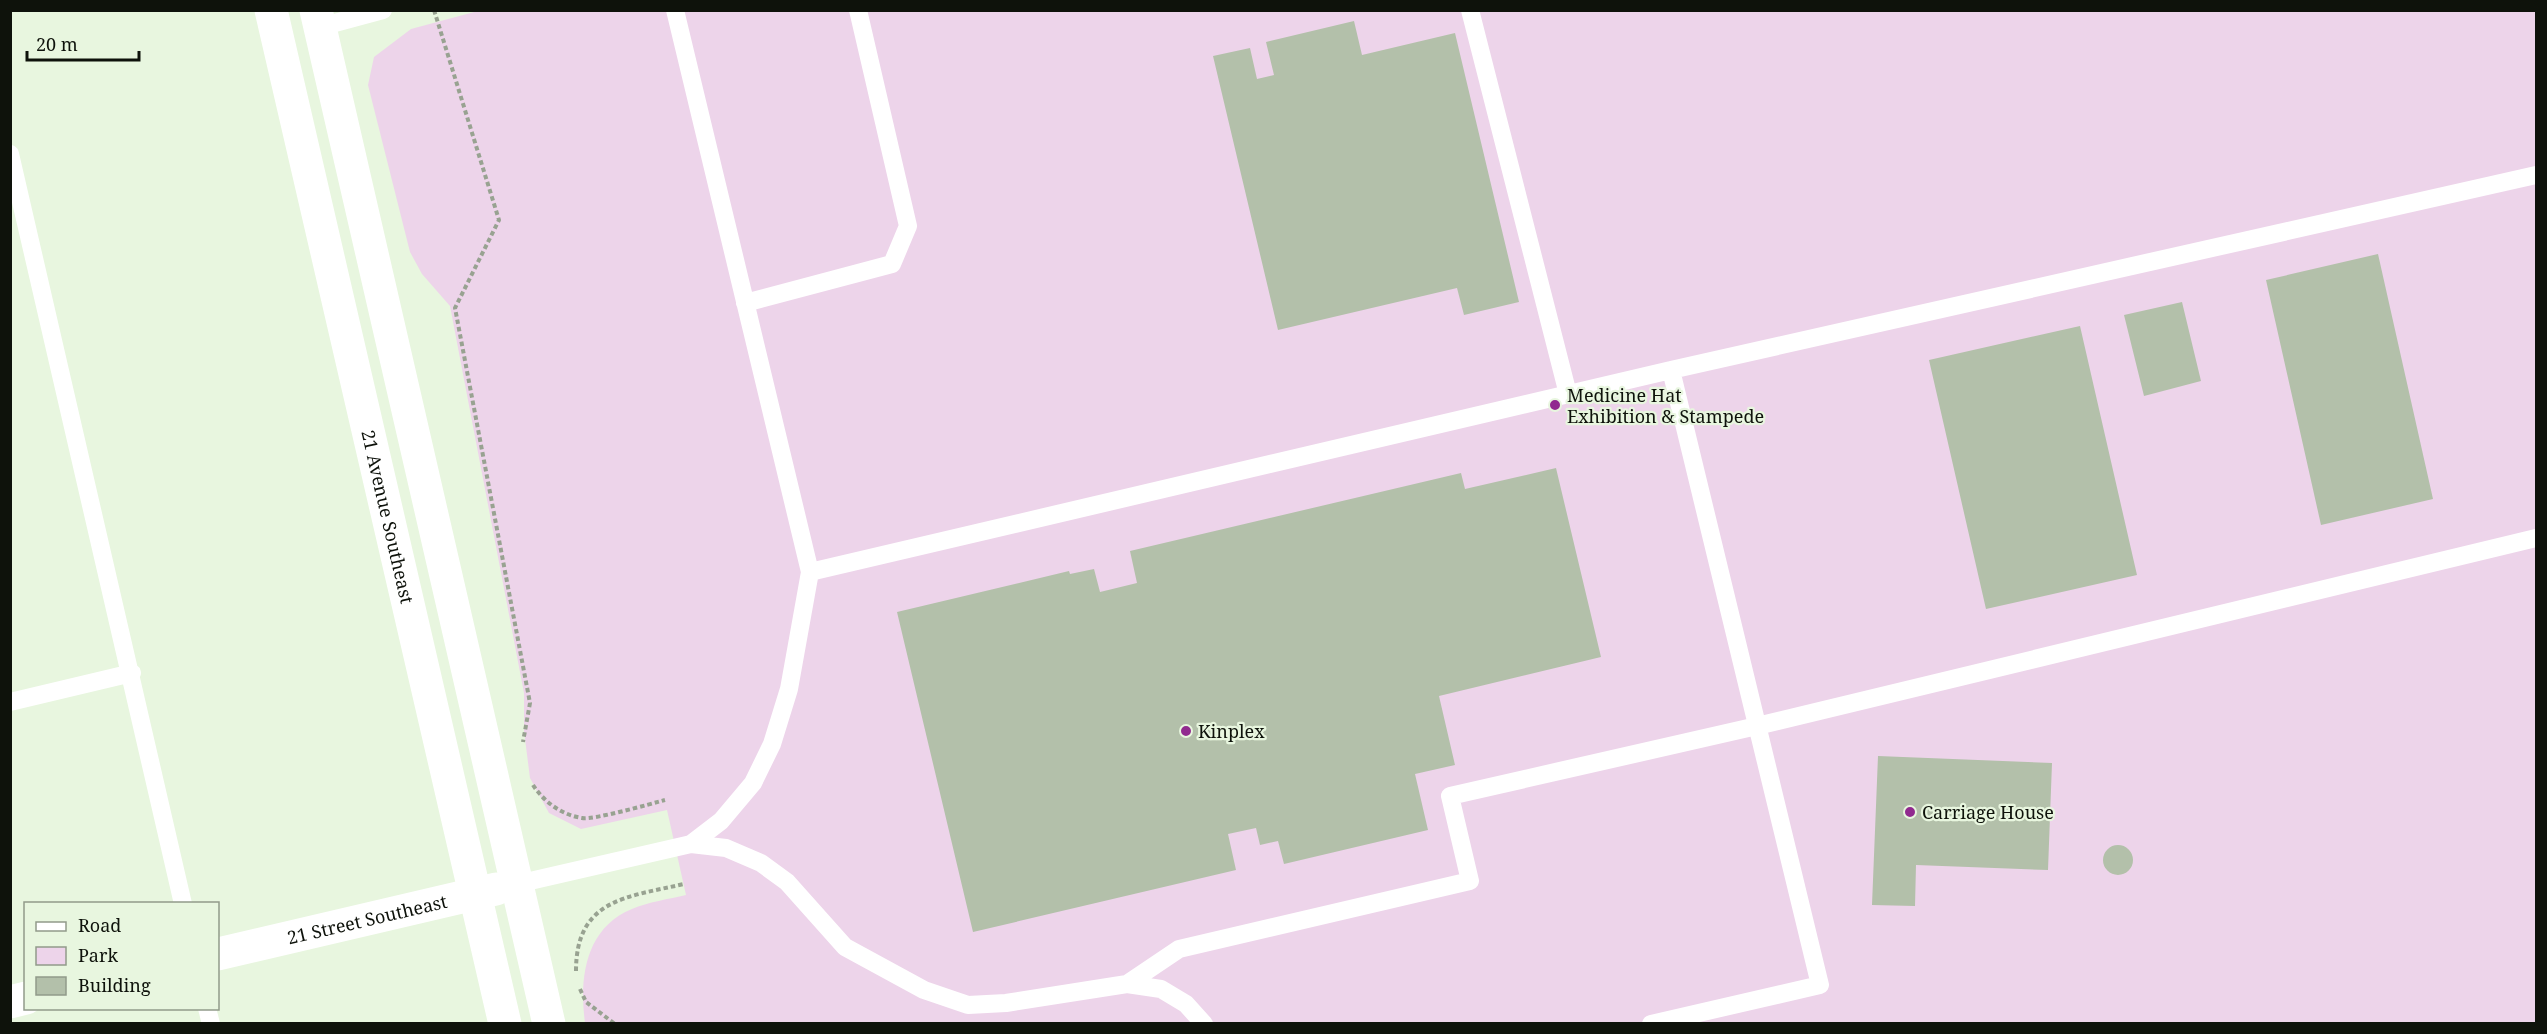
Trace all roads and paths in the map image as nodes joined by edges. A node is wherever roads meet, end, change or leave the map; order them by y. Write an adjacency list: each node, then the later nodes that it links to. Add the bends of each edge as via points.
1 (271, 10): 24 (street, 21 Avenue Southeast)
2 (383, 10): 7 (lane)
3 (434, 10): 18 (path, via 499,220 455,308 530,703)
4 (675, 10): 10 (lane)
5 (858, 10): 10 (lane, via 908,226 892,264)
6 (1470, 10): 12 (lane)
7 (318, 19): 22 (street)
8 (10, 154): 15 (lane)
9 (2536, 175): 11 (lane)
10 (745, 303): 14 (lane)
11 (1671, 369): 12 (lane); 17 (lane)
12 (1568, 394): 14 (lane)
13 (2536, 538): 17 (lane)
14 (810, 572): 21 (lane, via 789,689 772,744 753,783 721,821)
15 (132, 673): 16 (lane); 25 (lane)
16 (10, 702)
17 (1757, 726): 27 (lane, via 1450,796 1470,881 1179,949); 32 (lane, via 1820,985)
18 (521, 750)
19 (529, 779): 20 (path, via 554,808 583,819)
20 (665, 800)
21 (691, 844): 22 (lane); 27 (lane, via 726,848 760,863 787,882 845,947 907,982 946,998 968,1005 1006,1003)
22 (517, 884): 24 (street, 21 Street Southeast); 29 (street)
23 (684, 884): 30 (path, via 608,904 584,927 576,958 576,981 586,1002)
24 (475, 893): 26 (street, 21 Street Southeast); 28 (street, 21 Avenue Southeast)
25 (183, 902)
26 (219, 954)
27 (1127, 984): 31 (lane, via 1161,989 1186,1004)
28 (505, 1023)
29 (549, 1023)
30 (615, 1023)
31 (1204, 1023)
32 (1652, 1023)

